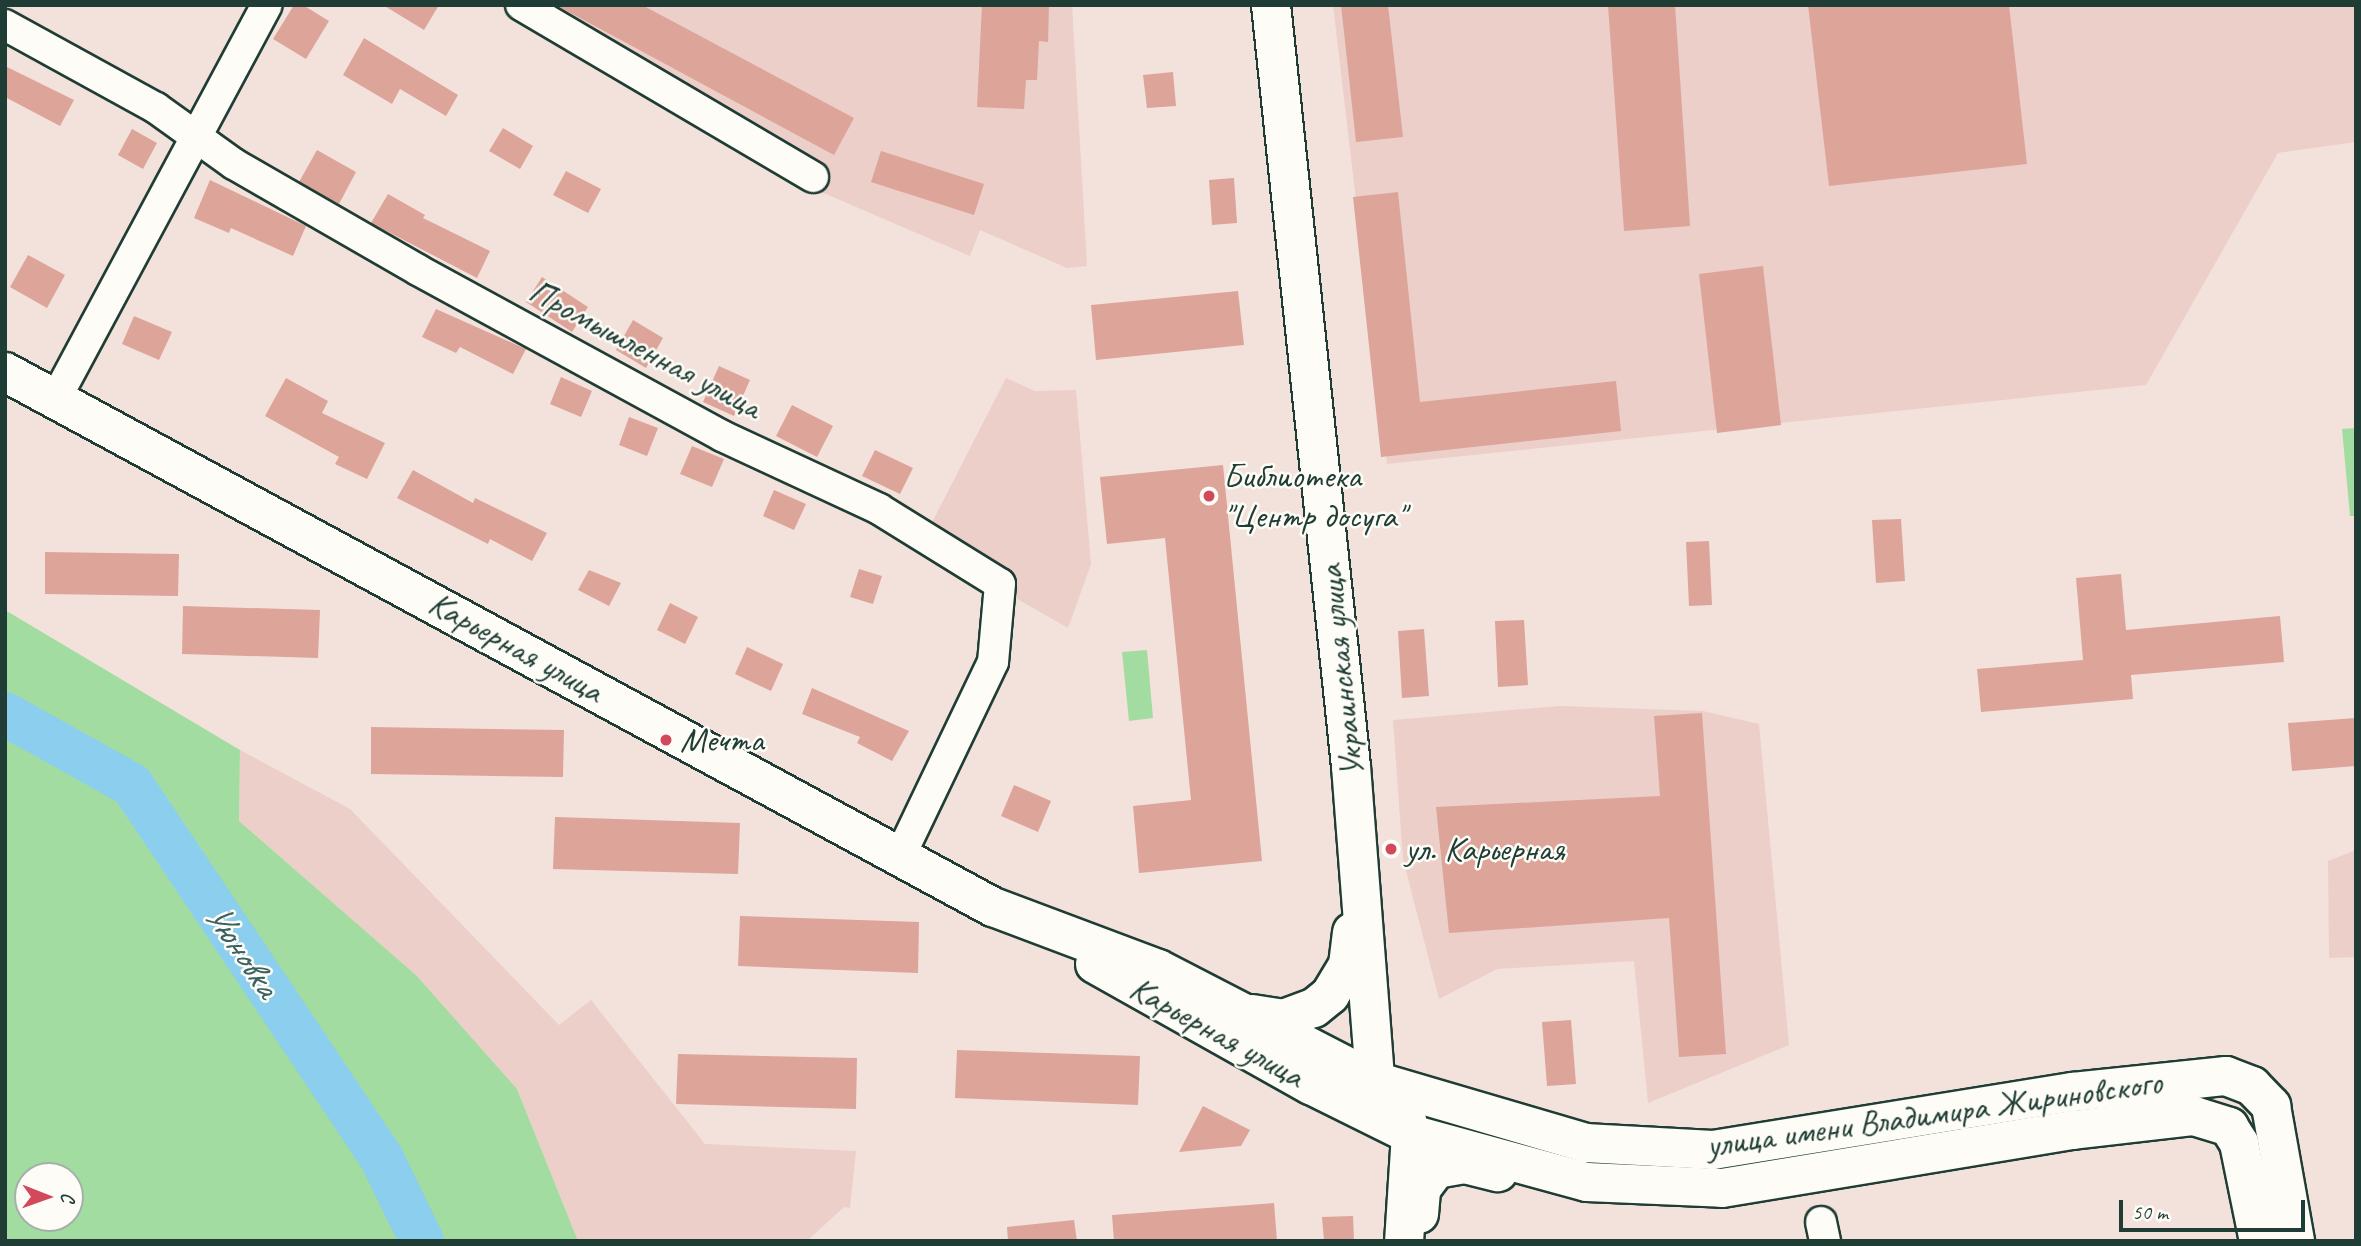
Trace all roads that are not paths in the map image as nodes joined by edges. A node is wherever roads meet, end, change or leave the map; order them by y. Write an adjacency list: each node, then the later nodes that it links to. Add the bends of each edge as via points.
1 (267, 5): 5 (street)
2 (521, 5): 6 (street)
3 (1271, 5): 9 (main road, Украинская улица)
4 (5, 25): 5 (street, Промышленная улица, via 156,108)
5 (197, 136): 8 (street); 10 (street, Промышленная улица, via 234,164 418,270 722,436 879,509 1000,584 993,662)
6 (813, 177)
7 (5, 372): 8 (main road, Карьерная улица)
8 (55, 400): 10 (main road, Карьерная улица)
9 (1350, 766): 12 (main road, via 1347,838 1352,946 1341,980 1319,1004 1299,1015 1266,1018); 13 (main road, Украинская улица)
10 (900, 856): 11 (main road, Карьерная улица)
11 (1027, 923): 12 (main road, Карьерная улица, via 1158,969); 14 (main road, Карьерная улица, via 1153,999)
12 (1239, 1010): 13 (main road, Карьерная улица)
13 (1375, 1081): 14 (main road, via 1384,1098 1406,1117); 19 (main road, улица имени Владимира Жириновского, via 1585,1143 1713,1150 2073,1091 2226,1076 2252,1086 2271,1106)
14 (1411, 1134): 15 (main road, улица имени Владимира Жириновского); 16 (main road)
15 (1587, 1182): 17 (main road, via 1537,1181 1450,1164 1427,1176 1421,1189); 18 (main road, улица имени Владимира Жириновского, via 1722,1188 2073,1130 2194,1116 2229,1127 2239,1143)
16 (1404, 1241)
17 (1416, 1241)
18 (2259, 1241)
19 (2295, 1241)

